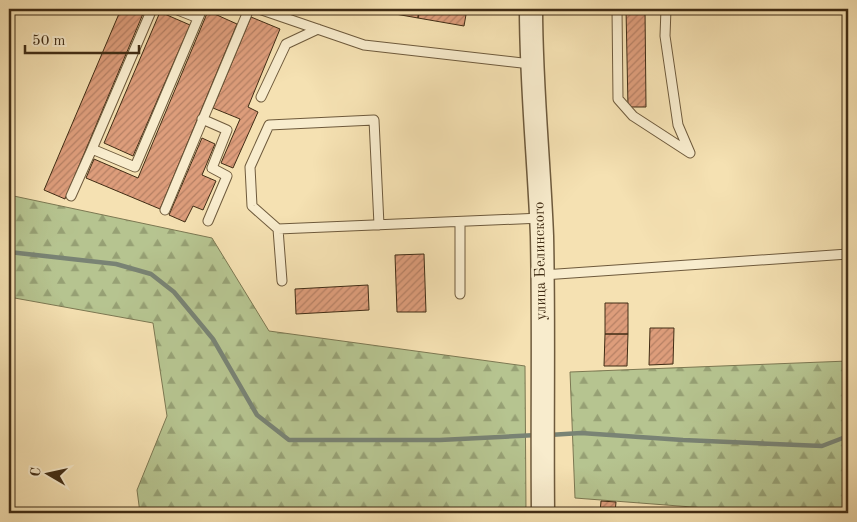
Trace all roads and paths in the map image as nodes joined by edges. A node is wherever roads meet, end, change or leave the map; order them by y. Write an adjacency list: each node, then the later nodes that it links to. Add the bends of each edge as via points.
1 (152, 9): 14 (lane)
2 (175, 9): 9 (lane)
3 (202, 9): 9 (lane)
4 (249, 9): 13 (lane)
5 (259, 9): 10 (lane)
6 (531, 9): 11 (street, улица Белинского)
7 (617, 9): 8 (lane, via 618,98 633,116 690,153 678,125 665,36)
8 (666, 9)
9 (198, 18): 14 (lane, via 135,167)
10 (318, 29): 11 (lane, via 364,45); 12 (lane, via 286,44)
11 (531, 64): 17 (street, улица Белинского)
12 (261, 98)
13 (202, 120): 16 (lane); 18 (lane, via 227,130 212,168 227,176)
14 (92, 149): 15 (lane)
15 (71, 196)
16 (164, 210)
17 (541, 218): 19 (lane); 23 (street, улица Белинского)
18 (208, 221)
19 (460, 222): 20 (lane); 25 (lane)
20 (379, 225): 21 (lane); 21 (lane, via 374,120 268,125 250,167 252,206)
21 (278, 229): 24 (lane)
22 (848, 254): 23 (lane)
23 (543, 275): 26 (street, улица Белинского)
24 (282, 281)
25 (460, 294)
26 (543, 513)

